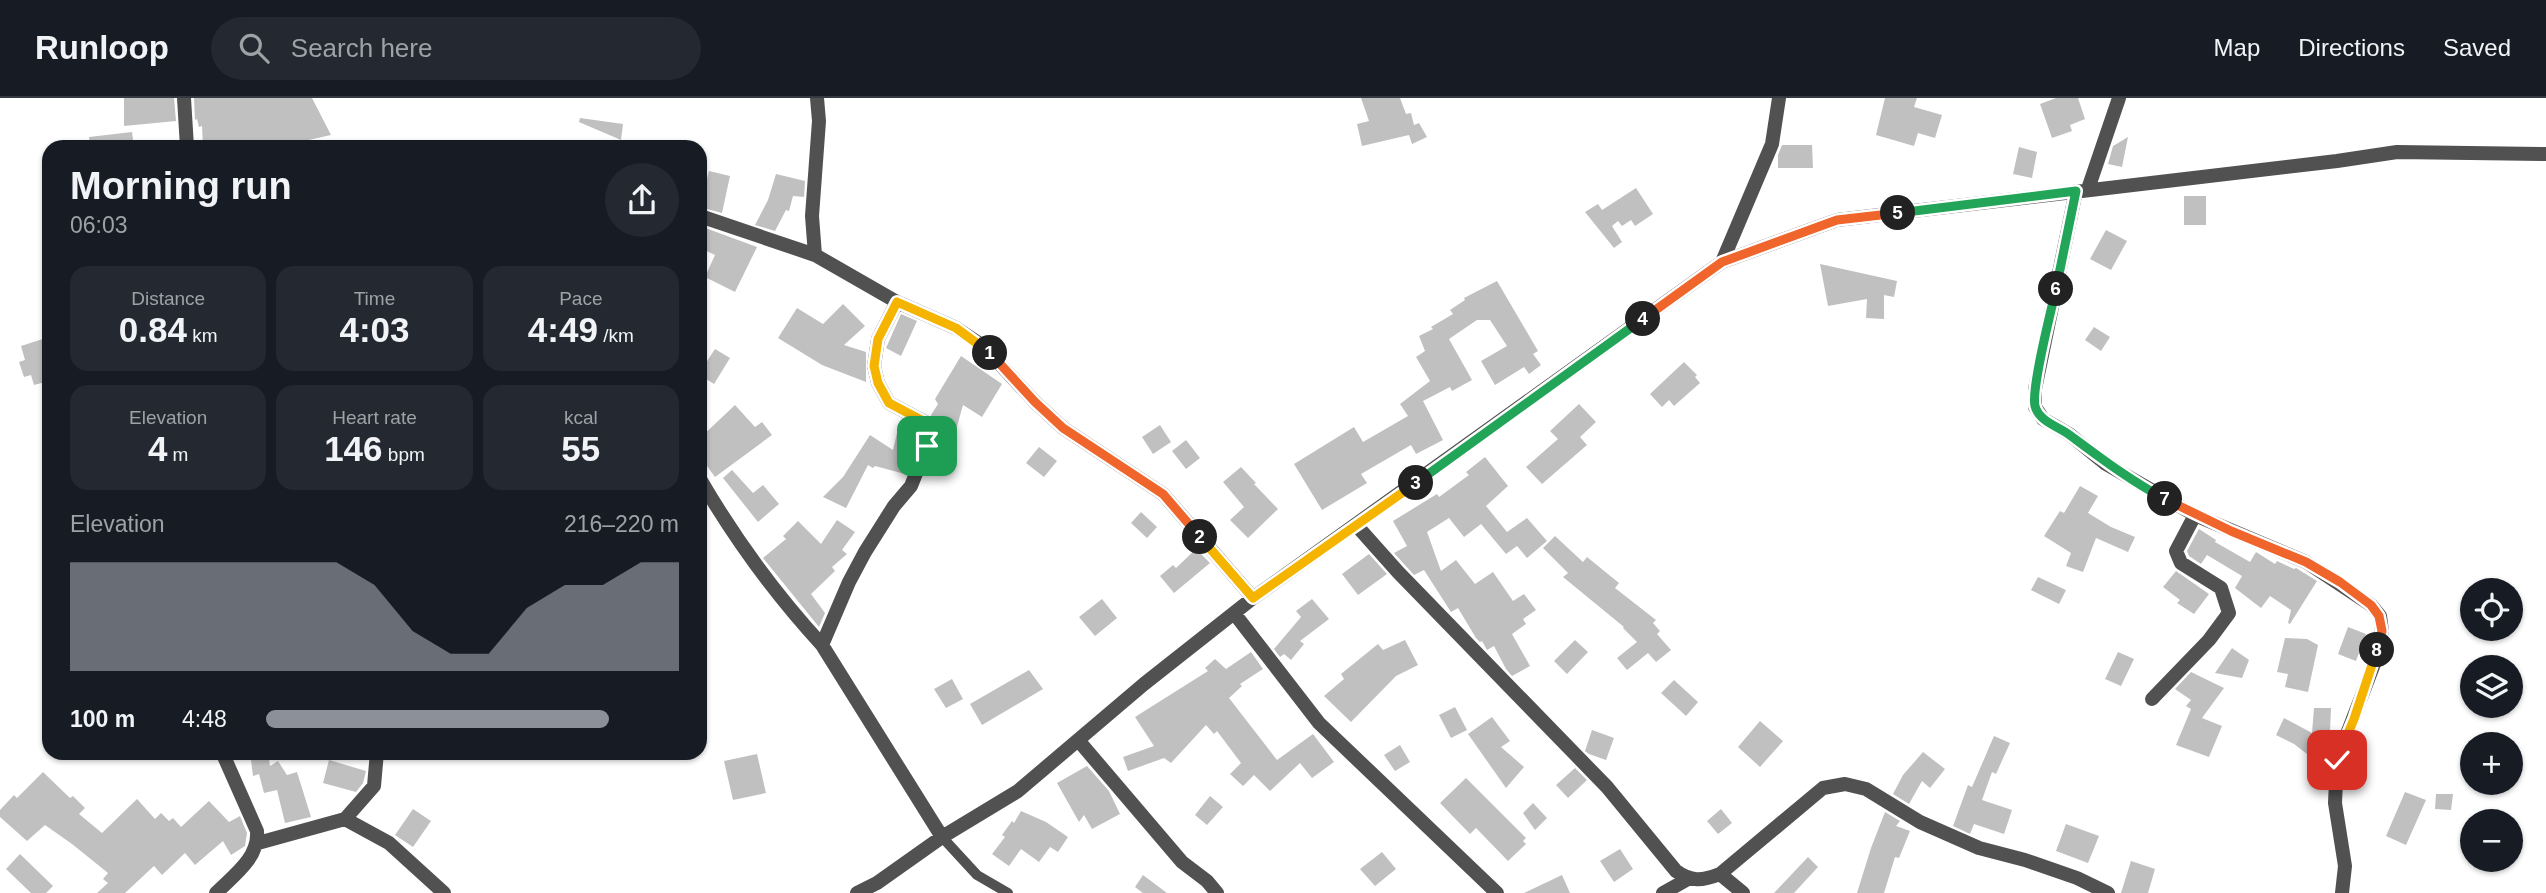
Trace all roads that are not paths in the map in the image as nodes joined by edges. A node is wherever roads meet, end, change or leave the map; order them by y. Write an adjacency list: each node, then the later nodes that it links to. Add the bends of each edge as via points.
1 (184, 98): 5 (street)
2 (817, 98): 9 (street)
3 (1779, 98): 10 (street, via 1772,144)
4 (2119, 98): 7 (street)
5 (187, 140)
6 (2546, 154): 7 (street, via 2397,152)
7 (2082, 190): 10 (street, via 1837,220); 13 (street, via 2035,389 2035,407 2043,419 2106,464)
8 (707, 218): 9 (street)
9 (815, 255): 11 (street)
10 (1722, 262): 14 (street)
11 (897, 302): 15 (street, via 956,328 983,346 1063,428 1163,494); 17 (street, via 878,339 874,366 889,403 925,422 927,446 911,486 849,582)
12 (707, 491): 17 (street, via 729,529)
13 (2196, 515): 18 (street, via 2176,551 2181,562 2221,588 2229,613); 36 (street, via 2306,562 2371,605 2379,616 2382,631 2374,664 2337,760 2334,803 2345,866)
14 (1357, 526): 15 (street); 26 (street, via 1607,787 1676,871)
15 (1253, 598): 16 (street)
16 (1234, 613): 19 (street); 32 (street, via 1319,723)
17 (822, 645): 23 (street)
18 (2152, 699)
19 (1078, 740): 23 (street, via 1018,791); 31 (street, via 1182,862)
20 (226, 760): 24 (street)
21 (376, 760): 22 (street, via 373,786)
22 (345, 819): 24 (street); 28 (street, via 389,843)
23 (942, 837): 29 (street); 30 (lane, via 977,875)
24 (258, 843): 27 (street)
25 (1720, 874): 26 (street, via 1705,880); 34 (street); 35 (street, via 1823,788 1845,784 1866,789 1920,822 1979,848 2077,878)
26 (1688, 879): 33 (street)
27 (216, 893)
28 (444, 893)
29 (857, 893)
30 (1008, 893)
31 (1217, 893)
32 (1497, 893)
33 (1663, 893)
34 (1743, 893)
35 (2108, 893)
36 (2342, 893)

